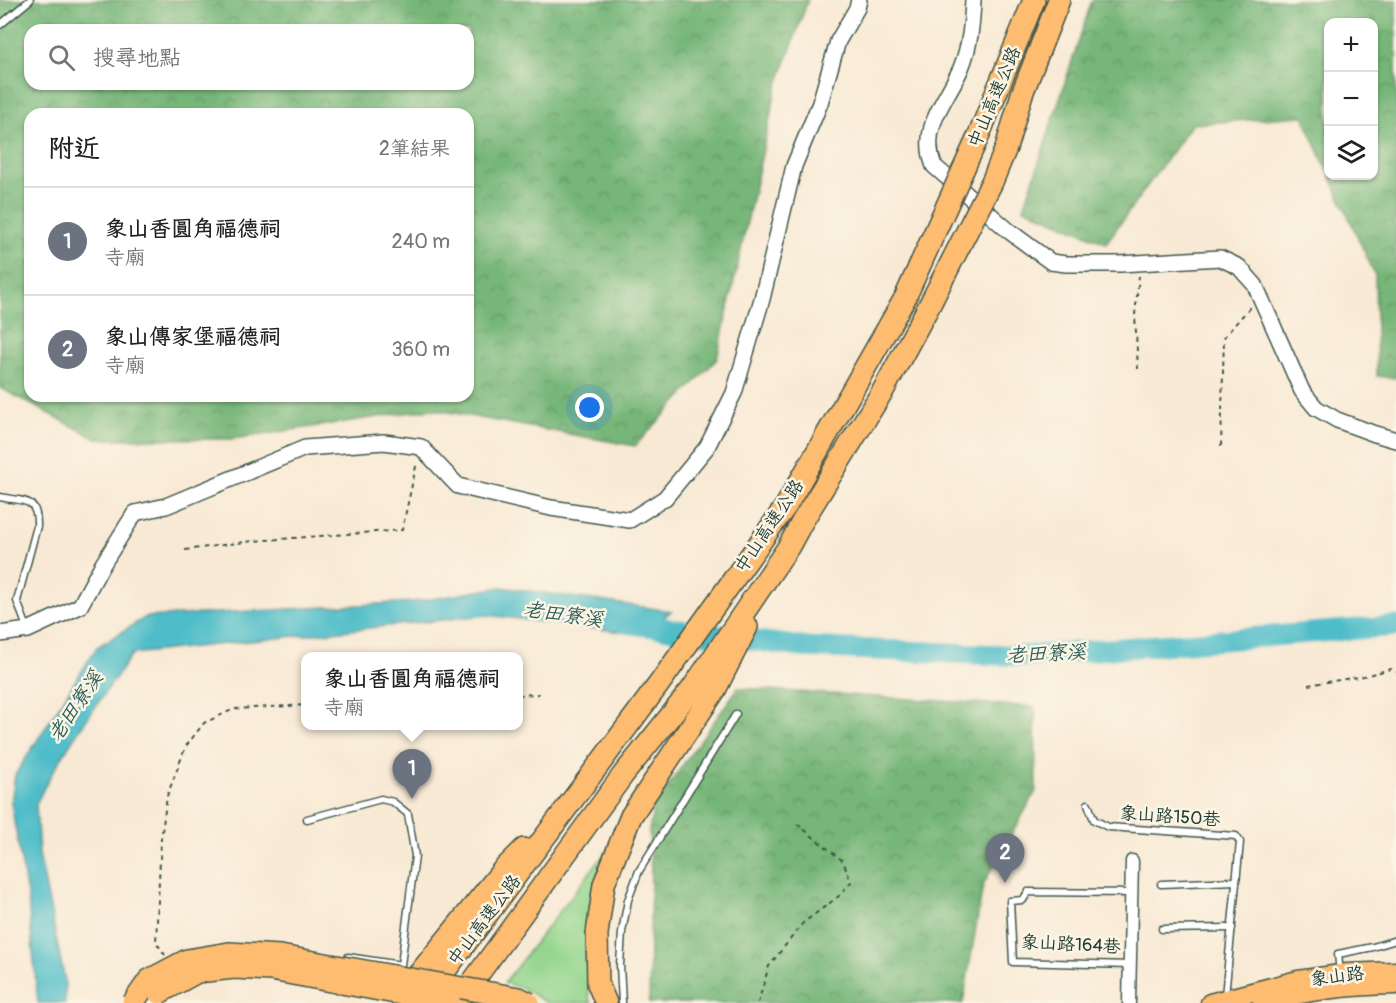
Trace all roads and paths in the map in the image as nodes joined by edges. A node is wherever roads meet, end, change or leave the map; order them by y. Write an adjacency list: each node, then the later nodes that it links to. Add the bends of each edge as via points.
1 (30, 0): 6 (lane)
2 (859, 0): 12 (street, via 838,41 820,103 794,166 762,299 734,393 707,447 665,498 630,520 493,496 458,486)
3 (973, 0): 7 (street, via 972,34 961,68 932,126 929,153 934,166 1051,262)
4 (1034, 0): 25 (highway, 中山高速公路, bridge, via 978,137 905,298 786,506)
5 (1059, 0): 14 (highway, 中山高速公路, bridge, via 992,182 884,389)
6 (0, 25)
7 (1141, 262): 8 (street, via 1220,258 1239,267); 9 (path, via 1135,315)
8 (1259, 295): 10 (street, via 1302,391 1316,408); 11 (path, via 1224,337)
9 (1138, 369)
10 (1396, 440)
11 (1221, 446)
12 (421, 447): 15 (path, via 402,530); 16 (street, via 384,441 305,448 166,506 135,513 80,606)
13 (0, 497): 16 (lane, via 23,499 32,504 37,514 17,601)
14 (789, 546): 49 (highway, 中山高速公路, via 692,689 623,775); 51 (highway, via 715,690 631,816 604,884 597,934 598,984)
15 (185, 550)
16 (28, 630): 17 (street)
17 (0, 634)
18 (1396, 672): 19 (path, via 1391,669)
19 (1308, 685)
20 (539, 694): 21 (path)
21 (523, 695)
22 (301, 705): 37 (path, via 234,709 204,723 186,746 167,796 161,839 156,942)
23 (736, 714): 52 (lane, via 639,870 622,933)
24 (1088, 804): 29 (lane, 象山路150巷, via 1094,820 1108,827 1236,836 1240,842)
25 (563, 812): 46 (highway, via 502,871); 47 (highway, 中山高速公路)
26 (307, 819): 36 (lane, via 381,799 393,802 408,814 415,856 401,965)
27 (796, 823): 53 (path, via 843,861 851,882 803,923 769,966)
28 (1132, 861): 31 (street, 象山路164巷)
29 (1236, 881): 30 (lane); 32 (lane, 象山路150巷)
30 (1161, 884)
31 (1131, 893): 38 (street, 象山路164巷); 38 (lane, 象山路164巷, via 1028,892 1023,900 1010,901 1013,962)
32 (1232, 928): 33 (lane); 43 (lane, 象山路150巷)
33 (1162, 929)
34 (1396, 940): 40 (lane, via 1338,954)
35 (246, 946): 37 (lane)
36 (345, 957)
37 (168, 960): 42 (lane)
38 (1130, 965): 54 (street, 象山路164巷)
39 (1396, 971): 40 (main road, 象山路)
40 (1340, 974): 43 (main road, 象山路)
41 (1396, 984): 55 (main road, 象山路, via 1347,986)
42 (170, 992)
43 (1219, 1002)
44 (133, 1003): 50 (highway, bridge, via 148,981 187,960 229,954 280,956 519,998)
45 (151, 1003): 48 (highway, bridge, via 159,993 197,972 234,968 271,970)
46 (395, 1003)
47 (422, 1003)
48 (450, 1003)
49 (457, 1003)
50 (529, 1003)
51 (606, 1003)
52 (622, 1003)
53 (758, 1003)
54 (1129, 1003)
55 (1262, 1003)

